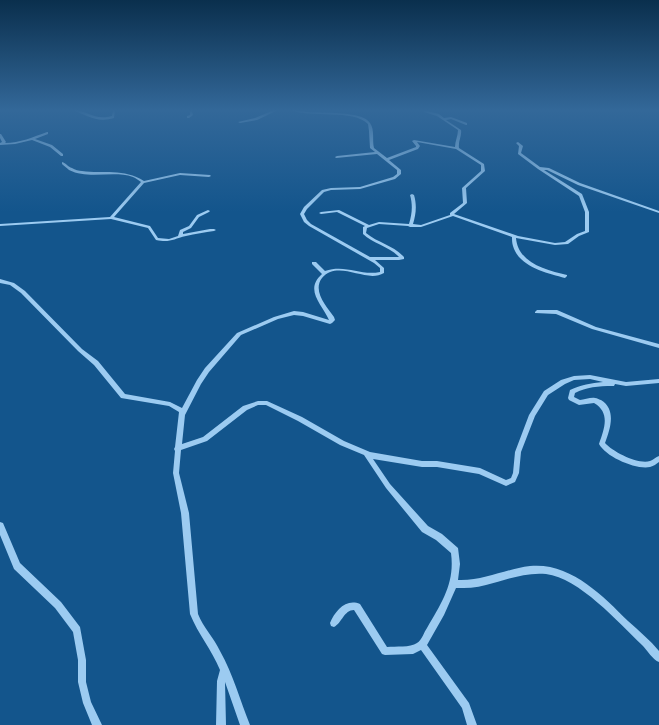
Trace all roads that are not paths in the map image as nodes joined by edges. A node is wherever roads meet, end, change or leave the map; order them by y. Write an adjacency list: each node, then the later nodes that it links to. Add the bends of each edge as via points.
1 (44, 144): 9 (street)
2 (372, 144): 8 (street, via 371,147)
3 (416, 144): 11 (street, via 417,148)
4 (431, 144): 7 (street)
5 (456, 144): 7 (street)
6 (519, 144): 13 (street, via 521,146 519,153)
7 (457, 148): 20 (street, via 483,165 483,171 465,185 466,203 463,207)
8 (377, 153): 10 (street); 11 (street)
9 (62, 155)
10 (337, 157)
11 (386, 160): 28 (street, via 398,168 398,175 360,188 323,191 302,212 308,223)
12 (63, 163): 15 (street, via 72,169 127,174)
13 (539, 168): 18 (street, via 548,169 580,184); 26 (street, via 581,195 587,212 587,232 560,245)
14 (209, 176): 15 (street, via 180,174)
15 (143, 182): 21 (street)
16 (412, 195): 24 (street, via 415,202)
17 (208, 211): 27 (street, via 180,232)
18 (659, 212)
19 (321, 213): 23 (street, via 338,211)
20 (449, 215): 24 (street, via 421,226); 26 (street, via 459,216)
21 (111, 218): 22 (street); 27 (street, via 149,227 157,239)
22 (0, 225)
23 (367, 225): 24 (street, via 379,223); 28 (street, via 363,230 367,236 395,250 402,258)
24 (410, 226)
25 (214, 230): 27 (street)
26 (514, 236): 31 (street, via 514,247 529,264)
27 (180, 237)
28 (370, 258): 30 (street, via 380,266 382,273 337,270)
29 (314, 263): 30 (street)
30 (324, 274): 37 (street, via 318,282 317,292 331,317 330,322 294,313 239,334 207,370)
31 (565, 276)
32 (0, 281): 37 (street, via 12,284 23,292 96,363 122,395 170,404)
33 (537, 312): 34 (street, via 557,312 594,328)
34 (659, 346)
35 (659, 381): 36 (street)
36 (626, 384): 39 (street, via 590,377 574,378 546,393 532,414 518,452 513,480 506,482 480,471 422,464); 40 (street, via 586,386 572,392 571,398 579,403 595,400 606,407 609,418 602,444 610,453 642,463 651,464)
37 (183, 413): 38 (street)
38 (177, 449): 39 (street, via 204,439 245,408 266,403); 46 (street, via 176,473 186,520 194,614 197,624 217,652)
39 (366, 453): 42 (street, via 388,486 425,529 455,551)
40 (659, 459)
41 (0, 526): 47 (street, via 17,566 58,605 78,630 82,682)
42 (454, 584): 44 (street); 45 (street, via 481,584 530,570 546,569 564,576 596,595)
43 (334, 623): 44 (street, via 346,608 354,606 385,651 413,650)
44 (422, 645): 50 (street, via 466,706)
45 (659, 658)
46 (225, 669): 48 (street, via 221,681); 49 (street)
47 (97, 725)
48 (221, 725)
49 (245, 725)
50 (472, 725)

